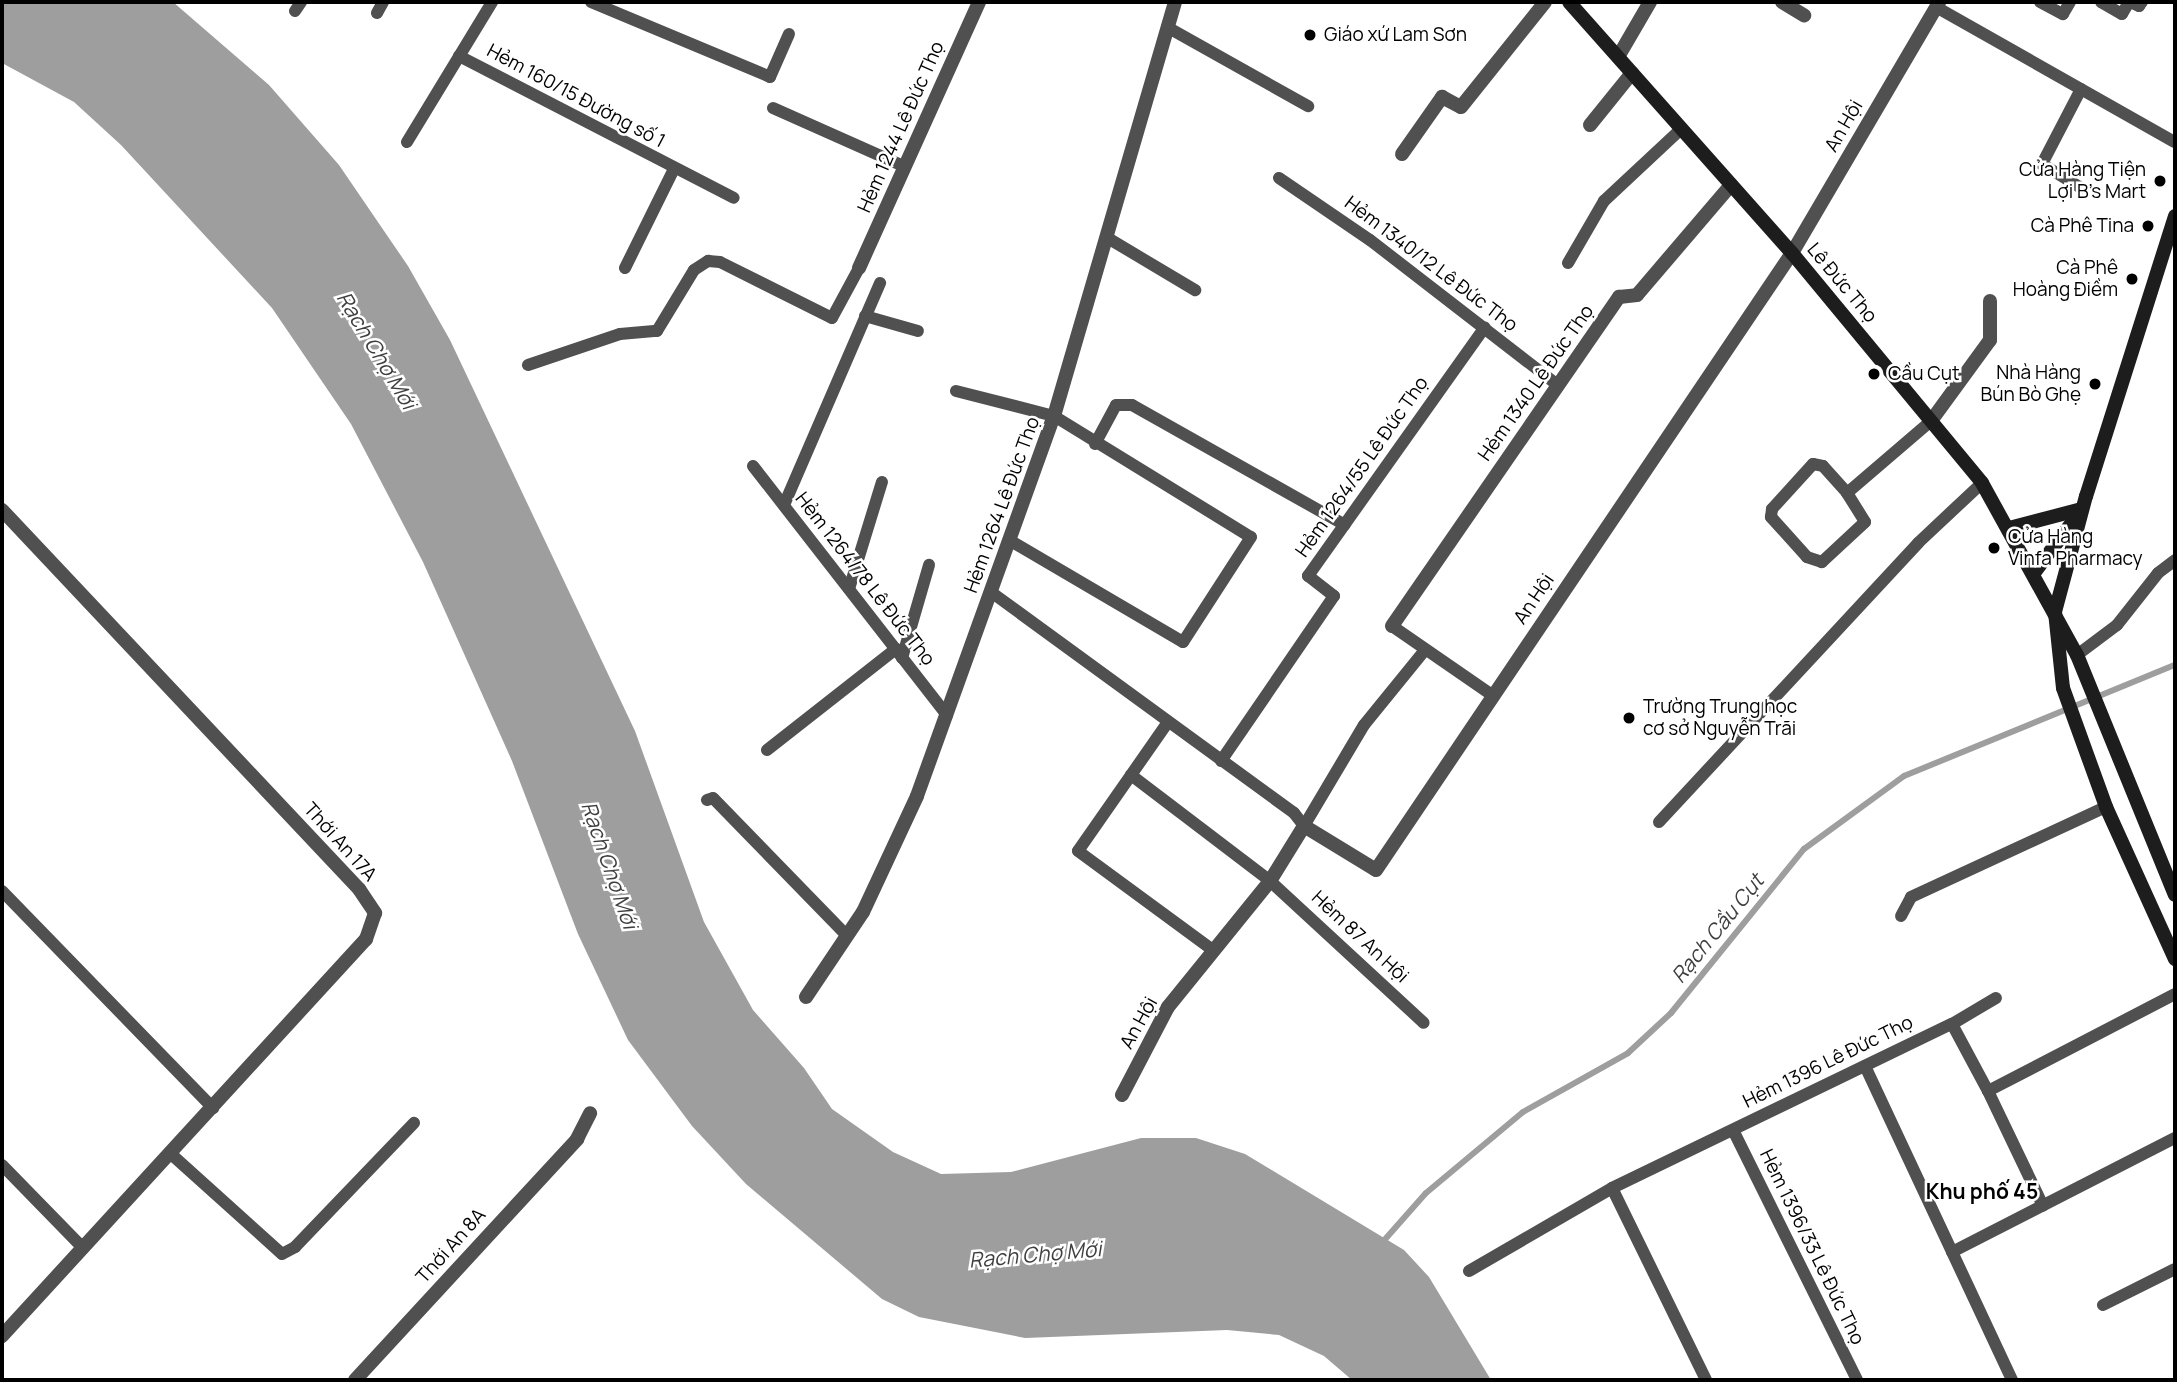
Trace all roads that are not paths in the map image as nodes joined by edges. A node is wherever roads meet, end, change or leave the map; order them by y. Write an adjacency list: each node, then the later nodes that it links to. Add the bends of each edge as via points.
1 (492, 2): 19 (lane)
2 (591, 2): 18 (lane, via 770,78)
3 (977, 2): 30 (street, Hẻm 1244 Lê Đức Thọ)
4 (1175, 2): 17 (street, Hẻm 1264 Lê Đức Thọ)
5 (1545, 2): 29 (street, via 1461,107 1442,97)
6 (1569, 2): 15 (main road, Lê Đức Thọ)
7 (1650, 2): 20 (street)
8 (1782, 2): 16 (street)
9 (2040, 2): 10 (lane, via 2063,14)
10 (2070, 2)
11 (2101, 2): 12 (lane, via 2122,14)
12 (2129, 2): 13 (lane, via 2138,6)
13 (2141, 2)
14 (1938, 4): 22 (lane); 38 (street, An Hội)
15 (1583, 8): 20 (main road, Lê Đức Thọ)
16 (1804, 15)
17 (1167, 27): 23 (lane); 37 (street, Hẻm 1264 Lê Đức Thọ)
18 (789, 34)
19 (459, 56): 27 (lane); 31 (lane, Hẻm 160/15 Đường số 1)
20 (1618, 57): 21 (main road, Lê Đức Thọ)
21 (1632, 73): 25 (street); 26 (main road, Lê Đức Thọ)
22 (2081, 89): 28 (lane); 34 (lane, via 2042,164)
23 (1308, 106)
24 (773, 108): 30 (lane)
25 (1590, 125)
26 (1681, 128): 33 (main road, Lê Đức Thọ); 39 (lane, via 1604,201)
27 (407, 142)
28 (2175, 142)
29 (1402, 154)
30 (903, 166): 41 (street, Hẻm 1244 Lê Đức Thọ)
31 (674, 169): 35 (lane, Hẻm 160/15 Đường số 1); 40 (lane, Hẻm 160/15 Đường số 1)
32 (1279, 178): 46 (lane, Hẻm 1340/12 Lê Đức Thọ)
33 (1731, 185): 38 (main road, Lê Đức Thọ); 49 (street, Hẻm 1340 Lê Đức Thọ, via 1637,295 1619,297)
34 (2083, 189)
35 (734, 198)
36 (2175, 216): 59 (main road)
37 (1106, 237): 43 (lane); 51 (street, Hẻm 1264 Lê Đức Thọ)
38 (1792, 253): 52 (main road, Lê Đức Thọ); 74 (street, An Hội)
39 (1568, 264)
40 (625, 268)
41 (859, 268): 48 (lane, via 832,318 720,262 708,261 694,270 657,331 620,334)
42 (880, 283): 45 (lane)
43 (1195, 290)
44 (1990, 301): 52 (street, via 1990,340)
45 (865, 316): 47 (lane); 58 (lane)
46 (1485, 327): 49 (lane, Hẻm 1340/12 Lê Đức Thọ); 61 (lane, Hẻm 1264/55 Lê Đức Thọ)
47 (918, 331)
48 (528, 365)
49 (1556, 384): 70 (street, Hẻm 1340 Lê Đức Thọ)
50 (956, 391): 51 (lane)
51 (1054, 416): 53 (lane); 63 (street, Hẻm 1264 Lê Đức Thọ)
52 (1931, 421): 56 (main road, Lê Đức Thọ); 57 (lane)
53 (1096, 444): 61 (lane, via 1116,405 1132,405); 63 (lane, via 1251,537 1183,642)
54 (753, 466): 58 (lane, Hẻm 1264/78 Lê Đức Thọ)
55 (882, 482): 67 (lane)
56 (1982, 483): 62 (main road, Lê Đức Thọ); 82 (lane, via 1918,543)
57 (1847, 493): 57 (lane, via 1864,516 1864,524 1822,562 1807,556 1771,517 1772,509 1813,464 1823,466)
58 (784, 505): 67 (lane, Hẻm 1264/78 Lê Đức Thọ)
59 (2082, 509): 62 (main road); 66 (main road); 69 (main road)
60 (2, 510): 99 (street, Thới An 17A, via 359,889 375,913 366,939)
61 (1345, 525): 78 (lane, Hẻm 1264/55 Lê Đức Thọ, via 1308,576 1334,596)
62 (2009, 528): 66 (main road, Lê Đức Thọ)
63 (1009, 540): 68 (street, Hẻm 1264 Lê Đức Thọ)
64 (2175, 560): 73 (lane, via 2158,573 2117,625)
65 (929, 565): 72 (lane)
66 (2034, 573): 69 (main road, Lê Đức Thọ)
67 (849, 589): 72 (lane, Hẻm 1264/78 Lê Đức Thọ)
68 (991, 592): 75 (street, Hẻm 1264 Lê Đức Thọ); 76 (lane)
69 (2055, 612): 73 (main road, Lê Đức Thọ); 81 (main road, Lê Đức Thọ, via 2063,688)
70 (1392, 626): 71 (lane)
71 (1425, 650): 74 (lane); 83 (lane, via 1364,725)
72 (899, 654): 75 (lane, Hẻm 1264/78 Lê Đức Thọ); 77 (lane)
73 (2077, 655): 86 (main road, Lê Đức Thọ)
74 (1492, 695): 83 (street, An Hội, via 1376,870)
75 (947, 715): 88 (street, Hẻm 1264 Lê Đức Thọ, via 917,796 863,912)
76 (1168, 722): 78 (lane); 79 (lane)
77 (767, 750)
78 (1221, 761): 83 (lane, via 1294,813)
79 (1132, 775): 84 (lane); 89 (lane, via 1078,851)
80 (707, 800): 88 (lane, via 713,798)
81 (2106, 807): 87 (lane, via 1911,897); 90 (main road)
82 (1659, 822)
83 (1304, 826): 84 (street, An Hội)
84 (1270, 881): 89 (street, An Hội); 94 (lane, Hẻm 87 An Hội)
85 (2, 891): 99 (lane)
86 (2175, 895)
87 (1901, 916)
88 (847, 936): 92 (street, Hẻm 1264 Lê Đức Thọ)
89 (1213, 950): 98 (street, An Hội, via 1168,1007)
90 (2175, 959)
91 (2175, 994): 97 (lane)
92 (806, 997)
93 (1996, 998): 95 (lane, Hẻm 1396 Lê Đức Thọ)
94 (1424, 1023)
95 (1952, 1024): 96 (lane, Hẻm 1396 Lê Đức Thọ); 97 (lane)
96 (1865, 1066): 102 (lane, Hẻm 1396 Lê Đức Thọ); 109 (lane)
97 (1988, 1091): 107 (lane)
98 (1122, 1095)
99 (213, 1108): 104 (street, Thới An 17A)
100 (590, 1113): 114 (street, Thới An 8A, via 577,1139)
101 (414, 1123): 104 (lane, via 295,1247 282,1254)
102 (1732, 1130): 106 (lane, Hẻm 1396 Lê Đức Thọ); 116 (lane, Hẻm 1396/33 Lê Đức Thọ)
103 (2175, 1138): 107 (lane)
104 (171, 1154): 108 (street, Thới An 17A)
105 (2, 1165): 108 (lane)
106 (1612, 1188): 111 (lane, Hẻm 1396 Lê Đức Thọ); 115 (lane)
107 (2043, 1206): 109 (lane)
108 (83, 1248): 113 (street, Thới An 17A)
109 (1952, 1252): 117 (lane)
110 (2175, 1269): 112 (lane)
111 (1469, 1271)
112 (2103, 1305)
113 (2, 1336)
114 (355, 1380)
115 (1706, 1380)
116 (1857, 1380)
117 (2012, 1380)

